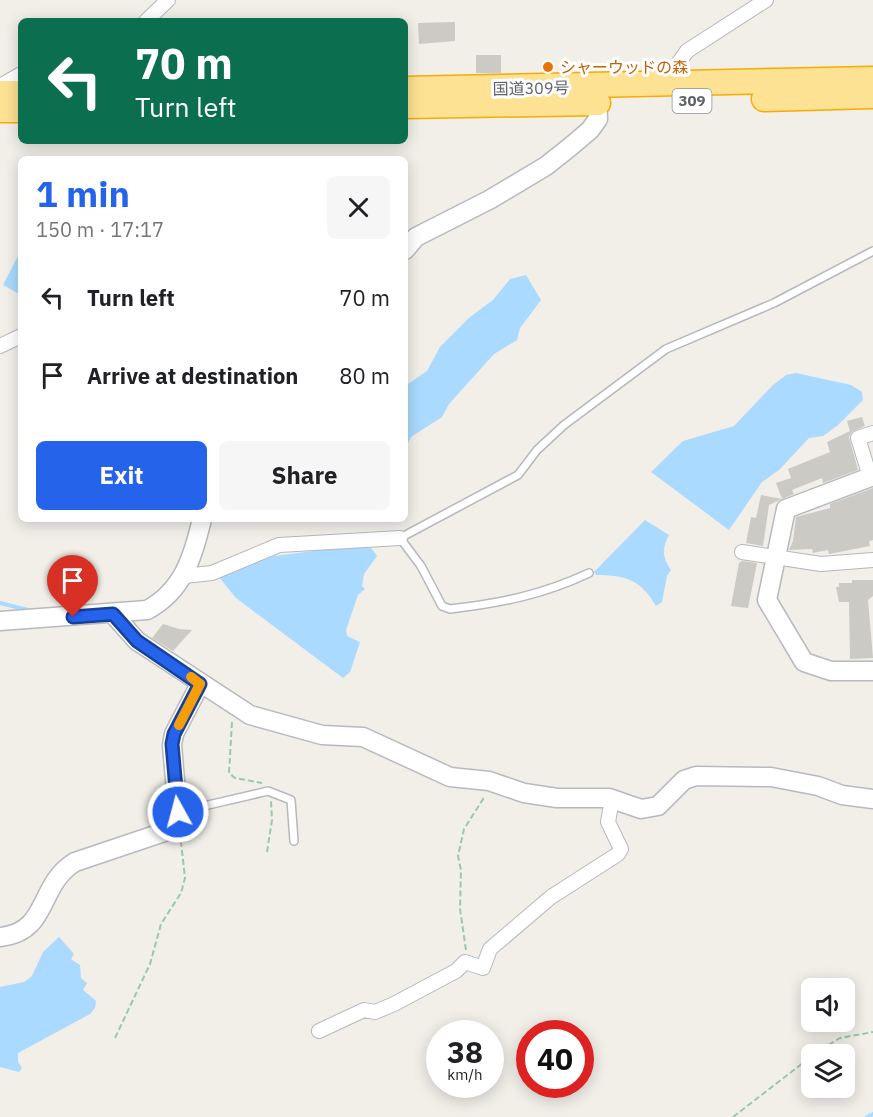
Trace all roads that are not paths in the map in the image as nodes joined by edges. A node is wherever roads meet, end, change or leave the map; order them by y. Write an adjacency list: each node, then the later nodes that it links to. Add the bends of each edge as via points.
1 (168, 0): 3 (street)
2 (766, 0): 6 (street, via 687,51 678,65)
3 (149, 18)
4 (18, 76): 7 (street)
5 (873, 79): 6 (highway, 国道309号 / 309)
6 (678, 85): 11 (highway, 国道309号 / 309)
7 (0, 86)
8 (408, 89): 11 (highway, 国道309号 / 309)
9 (0, 93): 10 (highway)
10 (18, 93)
11 (598, 95): 12 (highway, 国道309号 / 309); 13 (highway, 国道309号 / 309); 16 (street, via 598,119 590,130 546,166 416,237)
12 (873, 96)
13 (408, 106)
14 (0, 110): 15 (highway)
15 (18, 110)
16 (408, 246)
17 (873, 251): 23 (lane, via 774,303 666,349 564,425 537,450 519,475)
18 (18, 337): 19 (street)
19 (0, 346)
20 (873, 433): 21 (street, via 858,438)
21 (871, 477): 25 (street, via 786,509)
22 (201, 522): 28 (street)
23 (400, 538): 27 (lane, via 421,566 442,606 450,609 510,602); 28 (street, via 279,545 212,573)
24 (742, 552): 25 (street)
25 (776, 557): 26 (street, via 821,564); 31 (street, via 767,600 804,662 831,671)
26 (873, 560)
27 (589, 573)
28 (184, 576): 29 (street, via 160,603 147,610)
29 (113, 614): 30 (street); 32 (street, via 137,641)
30 (0, 621)
31 (873, 671)
32 (200, 684): 33 (street, via 250,715 322,735 363,737 450,777 489,781 524,793 557,798); 35 (street, via 172,744)
33 (612, 799): 34 (street, via 641,809 658,806 684,780 711,775 771,777); 38 (street, via 608,822 621,849 618,854 551,897 490,949 483,968 465,962 456,971 394,1004 375,1012 364,1010)
34 (873, 799)
35 (178, 819): 36 (lane, via 268,791 291,800); 37 (street, via 64,868 55,877 33,922)
36 (294, 841)
37 (0, 937)
38 (320, 1031)

